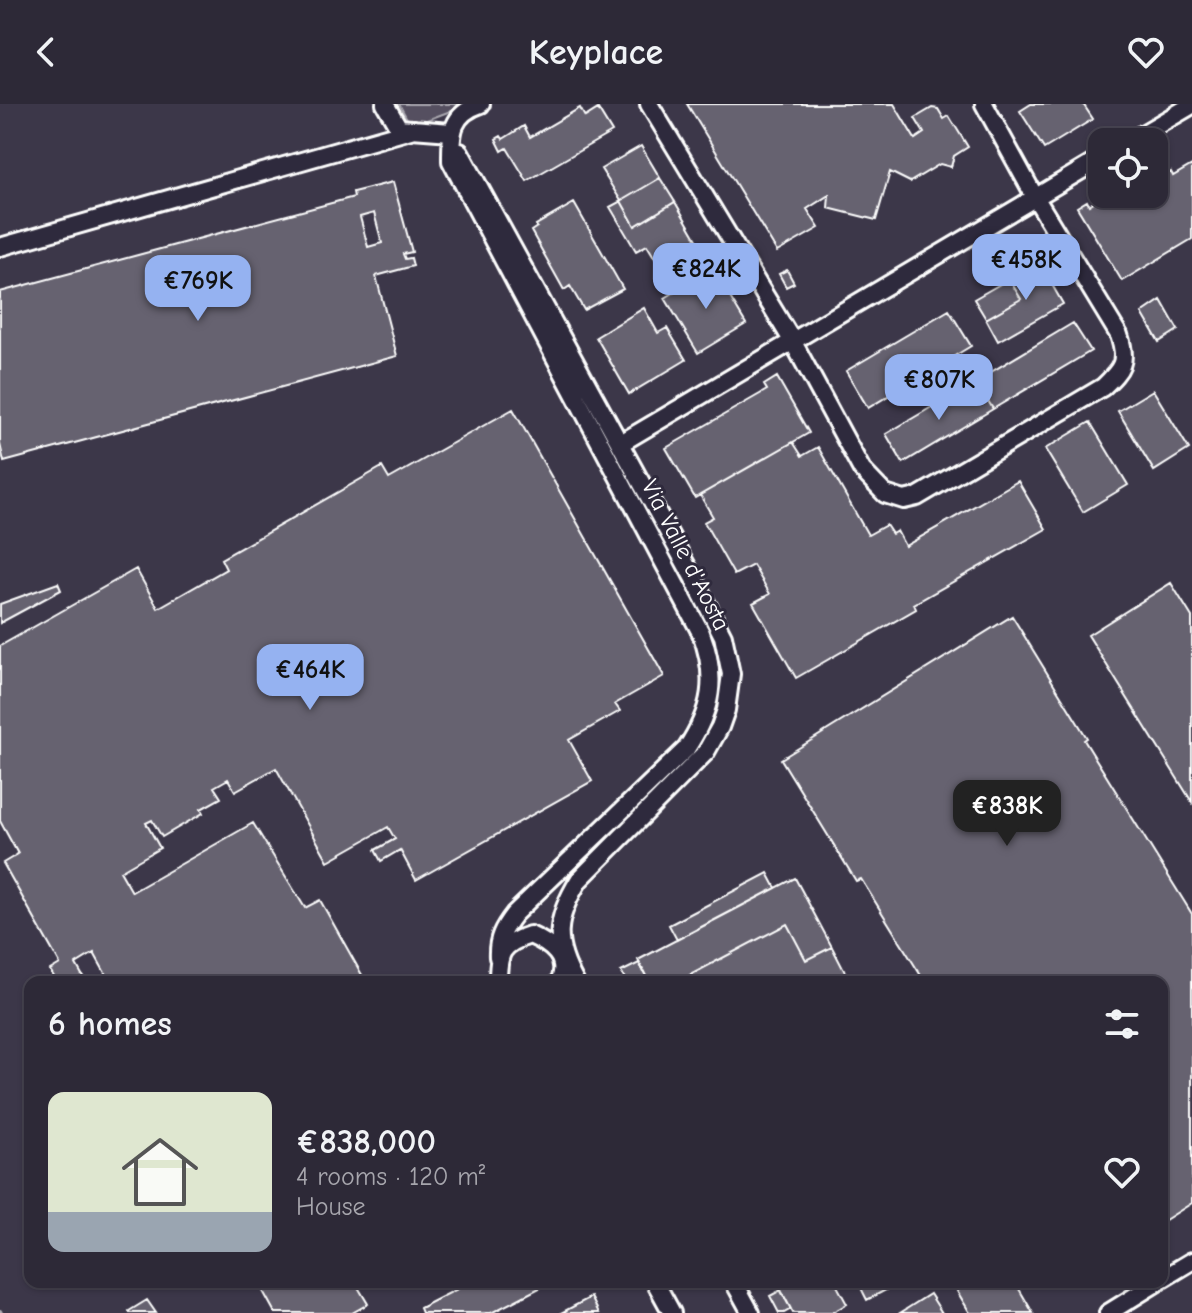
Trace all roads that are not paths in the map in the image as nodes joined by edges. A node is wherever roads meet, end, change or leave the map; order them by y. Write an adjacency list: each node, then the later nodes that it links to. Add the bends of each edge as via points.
1 (385, 104): 7 (street, via 399,128)
2 (481, 104): 8 (street, via 459,117)
3 (649, 104): 12 (street)
4 (984, 104): 10 (street)
5 (1192, 105): 6 (street)
6 (1153, 128)
7 (414, 129): 8 (street); 11 (street)
8 (451, 132): 13 (street, Via Valle d'Aosta); 15 (street, Via Valle d'Aosta, via 451,161 710,658 705,717 686,749 514,914 497,942)
9 (1088, 166): 10 (street)
10 (1035, 197): 12 (street); 12 (street, via 1119,335 1124,350 1121,370 1103,387 904,500 885,494 862,470)
11 (0, 247)
12 (793, 342): 13 (street)
13 (621, 443): 14 (street, Via Valle d'Aosta, via 723,636 731,674 726,710 706,752 579,880 567,899 560,922)
14 (561, 956): 15 (street, Via Valle d'Aosta, via 530,935 512,941); 17 (street, Via Valle d'Aosta); 18 (street, Via Valle d'Aosta)
15 (498, 957): 16 (street, Via Valle d'Aosta)
16 (498, 976)
17 (562, 976)
18 (572, 976)
19 (1192, 1261): 20 (street)
20 (1168, 1276)
21 (658, 1288): 24 (street)
22 (737, 1288): 25 (street)
23 (1149, 1288): 26 (street)
24 (672, 1313)
25 (751, 1313)
26 (1108, 1313)

